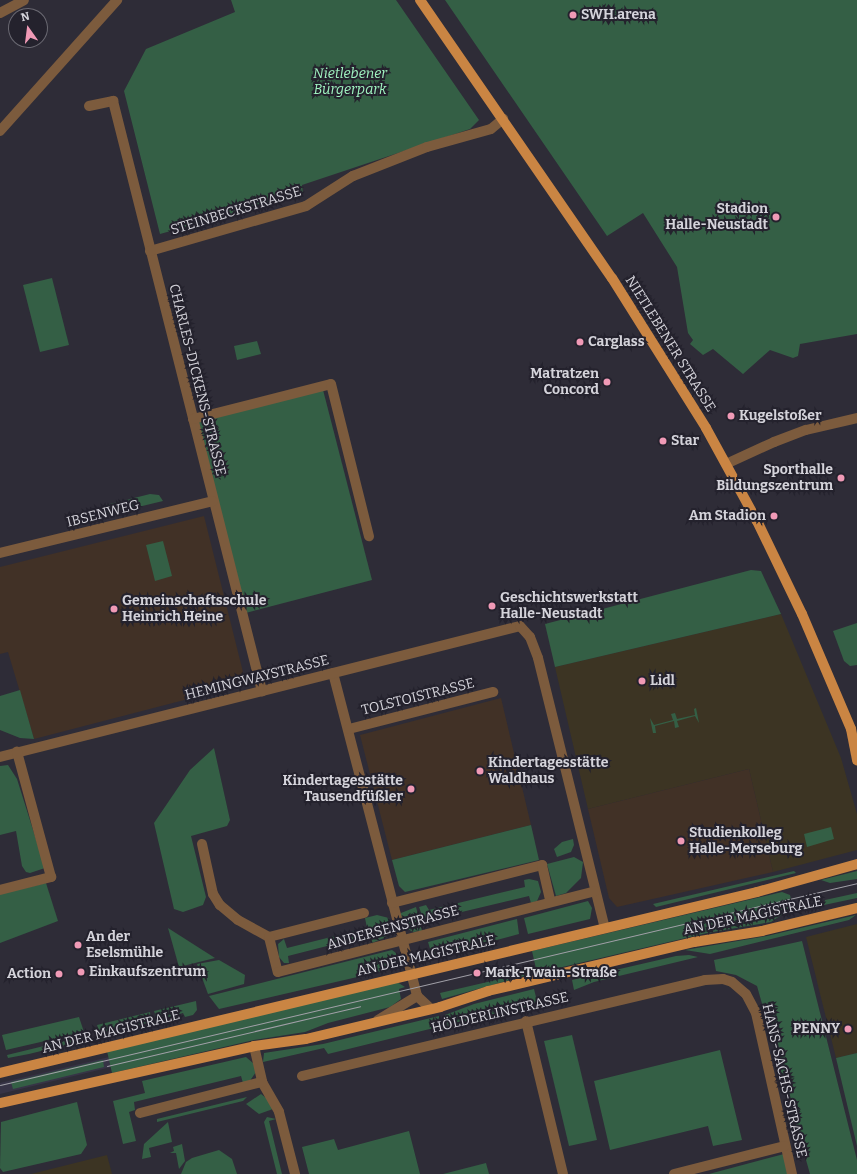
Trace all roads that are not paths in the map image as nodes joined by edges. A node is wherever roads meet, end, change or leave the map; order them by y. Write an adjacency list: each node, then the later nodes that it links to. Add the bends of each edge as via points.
1 (24, 0): 4 (street)
2 (117, 0): 7 (street)
3 (420, 0): 6 (main road, NIETLEBENER STRASSE)
4 (0, 13)
5 (89, 106): 8 (street, CHARLES-DICKENS-STRASSE, via 113,100)
6 (503, 119): 8 (street, STEINBECKSTRASSE, via 490,129 427,147 353,176 306,206); 11 (main road, NIETLEBENER STRASSE, via 648,332)
7 (0, 131)
8 (150, 251): 10 (street, CHARLES-DICKENS-STRASSE)
9 (857, 418): 11 (street, via 806,430)
10 (193, 419): 12 (street, CHARLES-DICKENS-STRASSE); 13 (street, via 331,384)
11 (726, 464): 19 (main road, NIETLEBENER STRASSE, via 781,569)
12 (213, 500): 14 (street, IBSENWEG); 16 (street, CHARLES-DICKENS-STRASSE)
13 (369, 536)
14 (0, 553)
15 (334, 673): 16 (street, HEMINGWAYSTRASSE); 18 (street, TOLSTOISTRASSE); 26 (street, HEMINGWAYSTRASSE, via 520,626 530,637 538,658)
16 (262, 690): 20 (street, HEMINGWAYSTRASSE)
17 (493, 692): 18 (street, TOLSTOISTRASSE)
18 (349, 729): 28 (street, TOLSTOISTRASSE)
19 (855, 731): 22 (main road, NIETLEBENER STRASSE)
20 (17, 752): 21 (street, HEMINGWAYSTRASSE); 25 (street, via 51,877)
21 (0, 757)
22 (857, 760)
23 (202, 844): 32 (street, via 213,894 220,905 238,920)
24 (857, 864): 31 (main road, AN DER MAGISTRALE, via 757,892)
25 (0, 890)
26 (595, 891): 27 (street, ANDERSENSTRASSE); 31 (street)
27 (550, 901): 28 (street, ANDERSENSTRASSE, via 542,865); 33 (street, ANDERSENSTRASSE)
28 (392, 903): 33 (street, TOLSTOISTRASSE)
29 (857, 908): 37 (main road, AN DER MAGISTRALE, via 762,931 687,944 488,991)
30 (364, 913): 32 (street, ANDERSENSTRASSE)
31 (605, 928): 34 (main road, AN DER MAGISTRALE)
32 (269, 937): 33 (street, ANDERSENSTRASSE, via 278,972)
33 (402, 940): 34 (street, TOLSTOISTRASSE)
34 (411, 974): 36 (street, TOLSTOISTRASSE); 41 (main road, AN DER MAGISTRALE)
35 (705, 980): 38 (street, HÖLDERLINSTRASSE); 46 (street, HANS-SACHS-STRASSE, via 722,979 732,982 751,1002 756,1013)
36 (416, 996): 37 (street); 39 (street)
37 (431, 1009): 39 (main road, AN DER MAGISTRALE)
38 (526, 1021): 42 (street, HÖLDERLINSTRASSE); 48 (street)
39 (372, 1024): 40 (main road, AN DER MAGISTRALE, via 306,1039)
40 (254, 1046): 43 (street); 44 (main road, AN DER MAGISTRALE)
41 (0, 1073)
42 (302, 1076)
43 (262, 1082): 45 (street); 47 (street, via 279,1112)
44 (0, 1103)
45 (140, 1113)
46 (785, 1146): 49 (street); 50 (street, HANS-SACHS-STRASSE)
47 (295, 1174)
48 (562, 1174)
49 (674, 1174)
50 (792, 1174)

